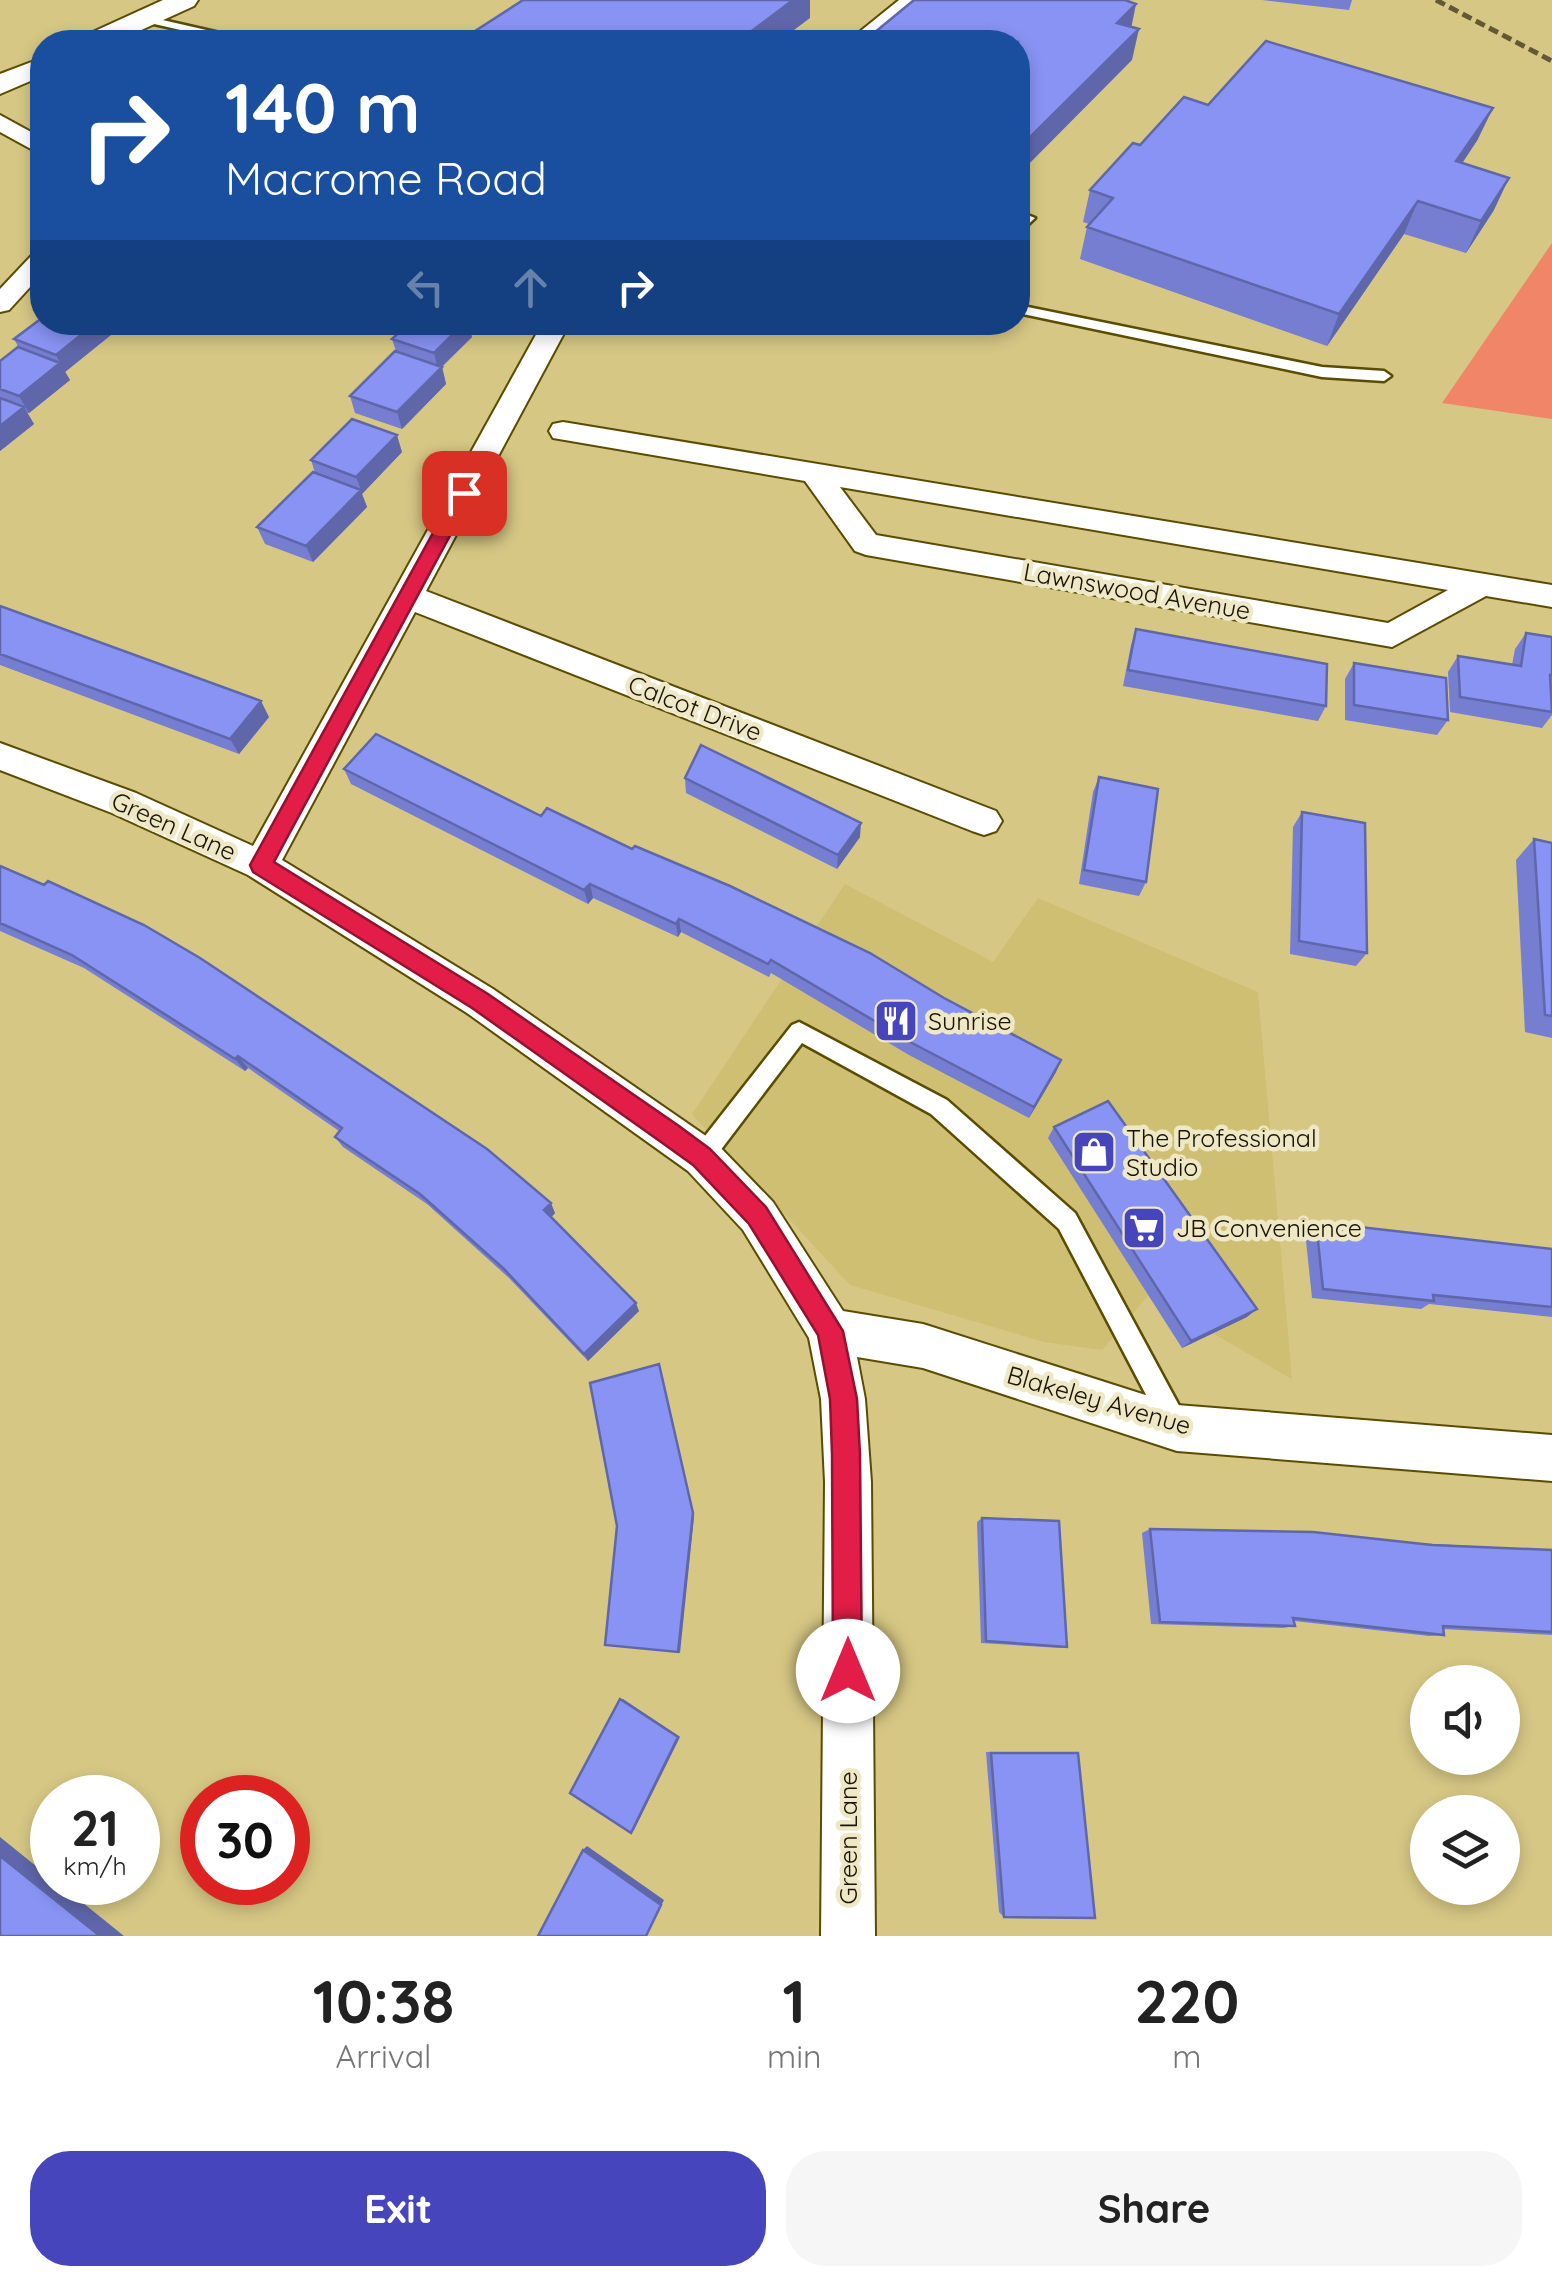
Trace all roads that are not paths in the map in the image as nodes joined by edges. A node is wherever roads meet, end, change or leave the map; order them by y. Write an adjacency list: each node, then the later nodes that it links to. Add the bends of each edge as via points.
1 (186, 0): 3 (street)
2 (912, 0): 6 (street)
3 (145, 20): 4 (street); 5 (lane)
4 (122, 30)
5 (191, 30)
6 (873, 30)
7 (30, 71): 8 (street)
8 (0, 85)
9 (0, 122): 10 (street)
10 (30, 141)
11 (30, 273): 12 (street)
12 (0, 304)
13 (1030, 311): 15 (lane, via 1322,372)
14 (550, 335): 19 (street)
15 (1384, 376)
16 (563, 431): 17 (street)
17 (814, 473): 18 (street); 18 (street, Lawnswood Avenue, via 866,544 1392,635)
18 (1483, 584): 20 (street)
19 (406, 596): 22 (street, Calcot Drive); 23 (street)
20 (1552, 596)
21 (0, 756): 23 (street, Green Lane)
22 (984, 821)
23 (261, 865): 24 (street, Green Lane, via 480,1001)
24 (702, 1157): 25 (street, Green Lane, via 758,1216); 26 (lane, via 799,1030 939,1107 1067,1221)
25 (830, 1331): 26 (street, Blakeley Avenue, via 924,1346); 28 (street, Green Lane, via 848,1482)
26 (1177, 1428): 27 (street, Blakeley Avenue)
27 (1552, 1458)
28 (848, 1936)

